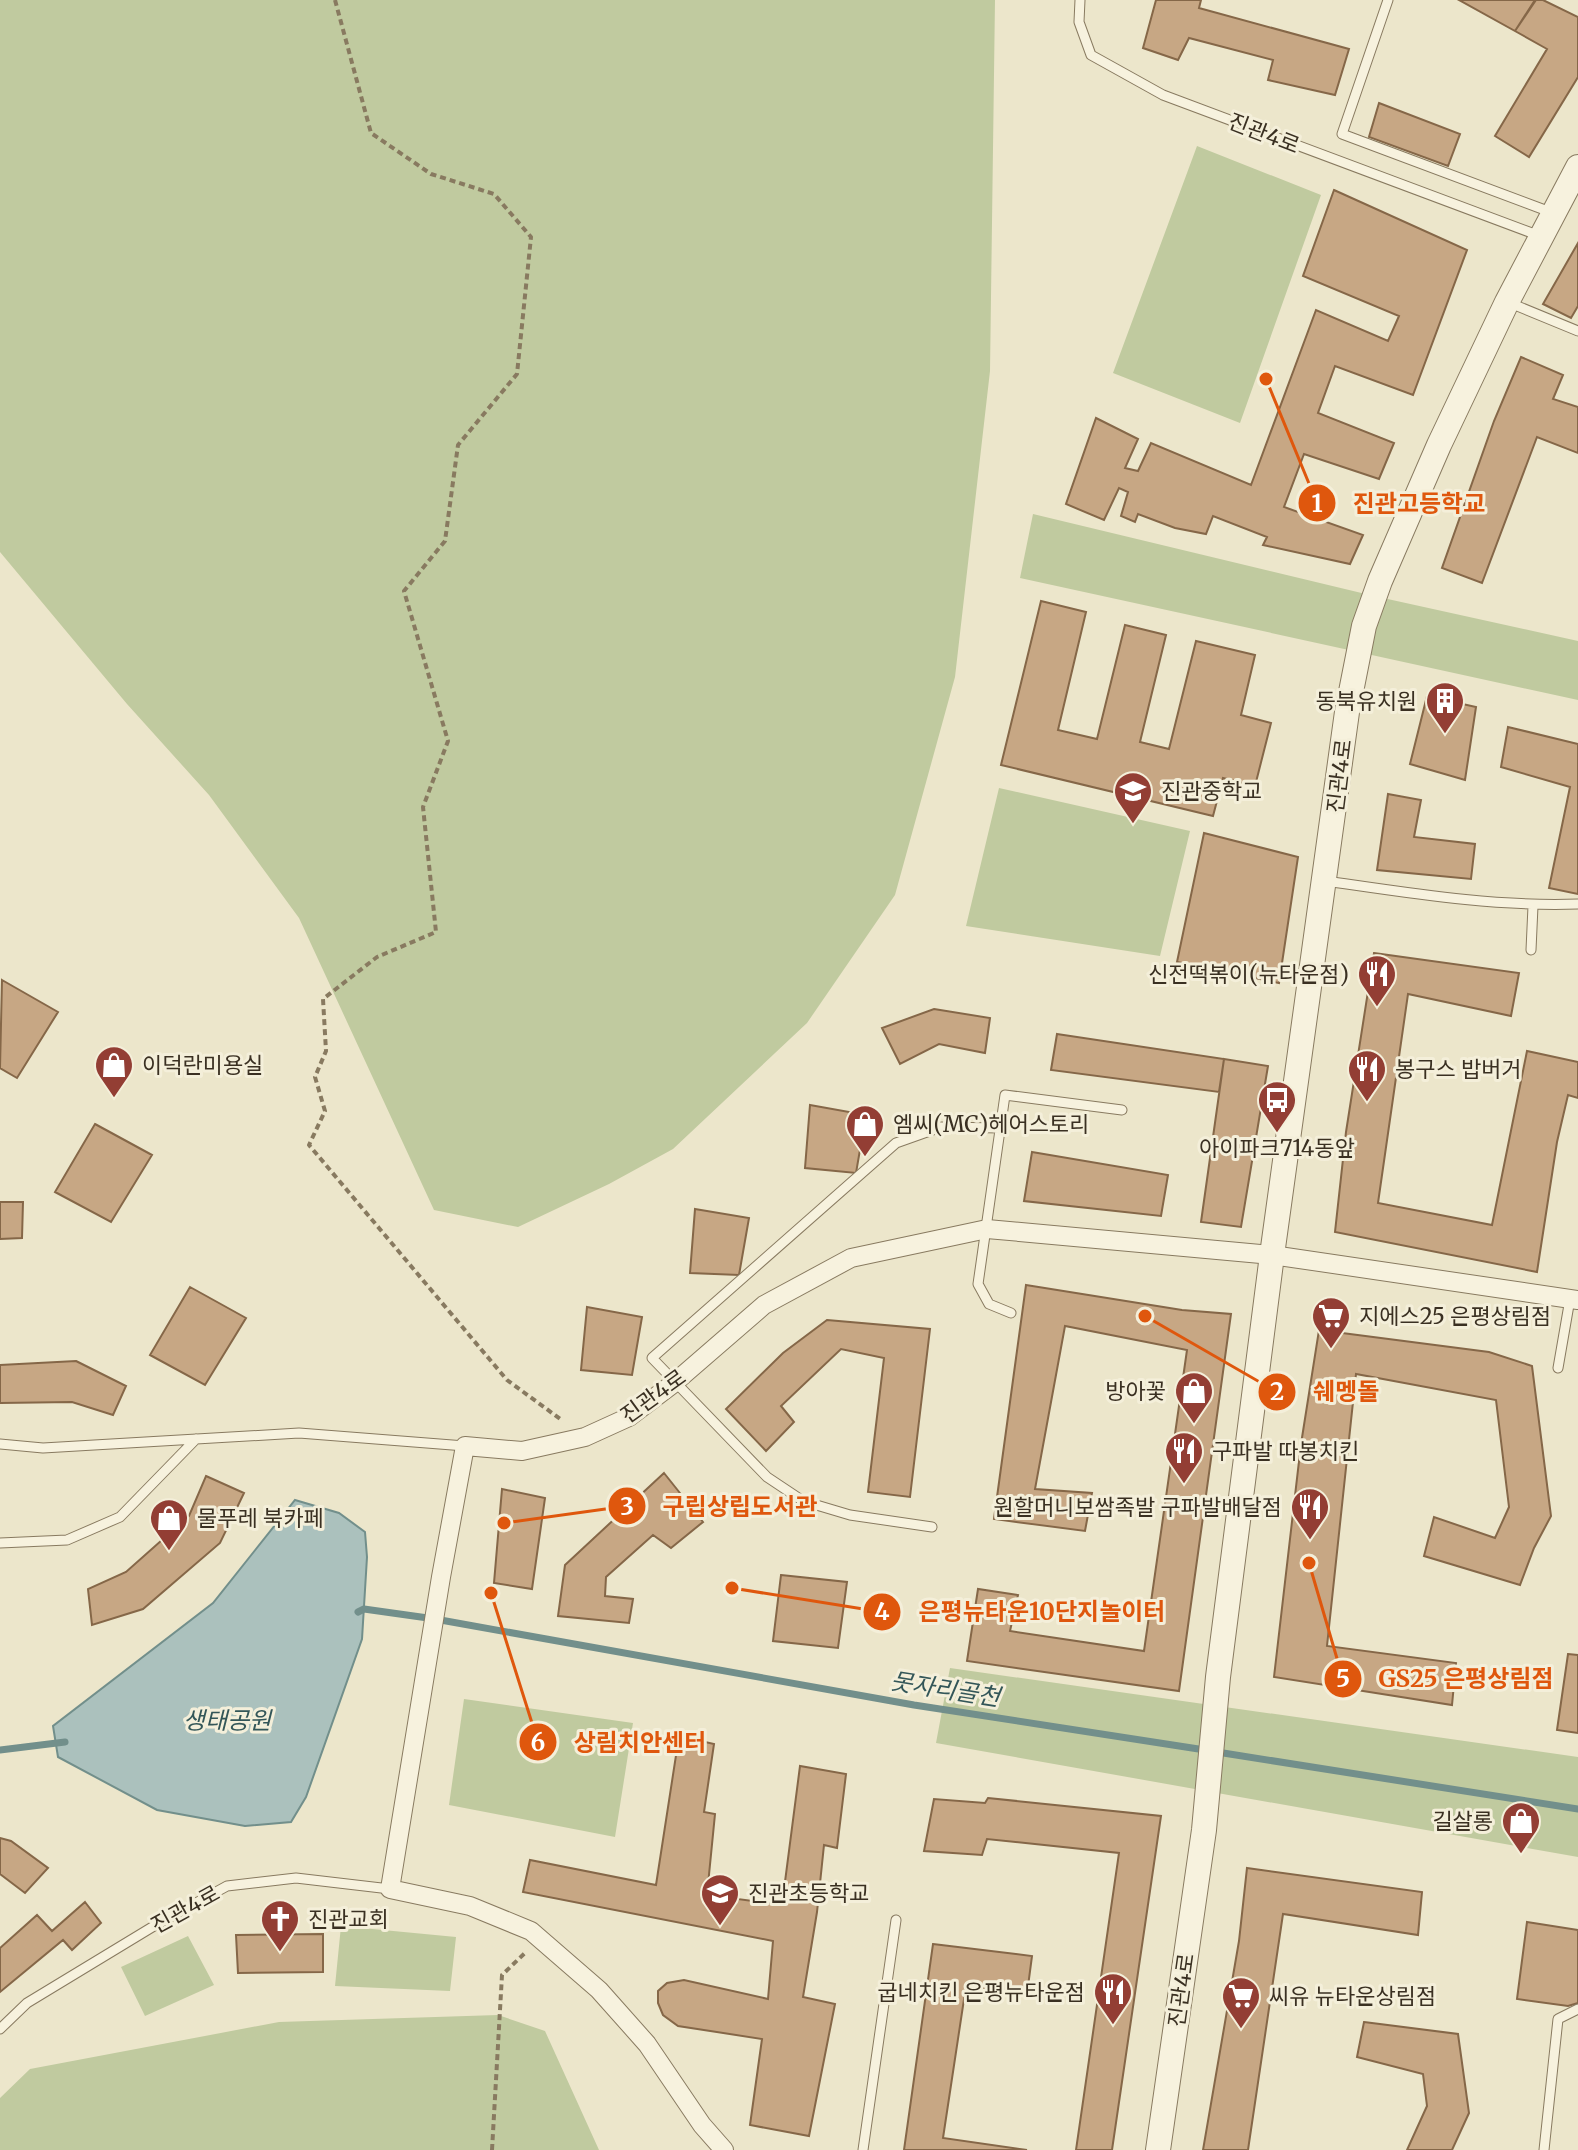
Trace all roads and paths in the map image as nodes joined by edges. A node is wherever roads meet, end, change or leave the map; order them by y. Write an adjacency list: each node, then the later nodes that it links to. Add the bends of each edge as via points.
1 (335, 0): 21 (path, via 371,133 431,174 494,194 531,237 517,374 458,445 445,541 404,591 448,741 423,807 436,932 377,957 323,999 326,1051 315,1077 325,1111 309,1145 507,1380)
2 (1080, 0): 6 (lane, 진관4로, via 1079,22 1091,55 1163,95)
3 (1388, 0): 5 (lane, via 1342,134)
4 (1578, 167): 5 (street, 진관4로)
5 (1553, 213): 6 (street, 진관4로)
6 (1540, 236): 7 (street, 진관4로)
7 (1507, 302): 8 (lane); 9 (street, 진관4로, via 1433,458 1364,626 1347,712)
8 (1578, 331)
9 (1326, 881): 11 (lane); 16 (street, 진관4로)
10 (1578, 904): 11 (lane)
11 (1533, 906): 12 (lane)
12 (1531, 950)
13 (1122, 1110): 14 (lane, via 1005,1095)
14 (1000, 1128): 15 (lane); 20 (lane, via 941,1127 896,1143 652,1358)
15 (987, 1229): 16 (street, 진관4로); 18 (lane, via 978,1284 989,1304); 20 (street, 진관4로, via 851,1258 764,1305)
16 (1272, 1255): 17 (street); 35 (street, 진관4로, via 1218,1677 1204,1830)
17 (1574, 1299): 19 (lane)
18 (1011, 1313)
19 (1558, 1368)
20 (674, 1383): 24 (street, 진관4로, via 629,1417 585,1437 522,1451); 25 (lane, via 767,1477 803,1501 850,1515)
21 (571, 1427)
22 (196, 1439): 23 (lane, 진관4로, via 43,1448); 24 (lane, 진관4로, via 299,1433); 26 (lane, via 120,1517 67,1540)
23 (0, 1444)
24 (465, 1446): 27 (street)
25 (932, 1527)
26 (0, 1543)
27 (390, 1889): 31 (lane, 진관4로, via 296,1878 227,1886 27,2003); 33 (street, 진관4로, via 470,1906 531,1931 599,1990 647,2044)
28 (896, 1920): 34 (lane)
29 (528, 1949): 32 (path, via 502,1975)
30 (1578, 2009): 36 (lane, via 1558,2019)
31 (0, 2029)
32 (492, 2150)
33 (724, 2150)
34 (863, 2150)
35 (1158, 2150)
36 (1544, 2150)

